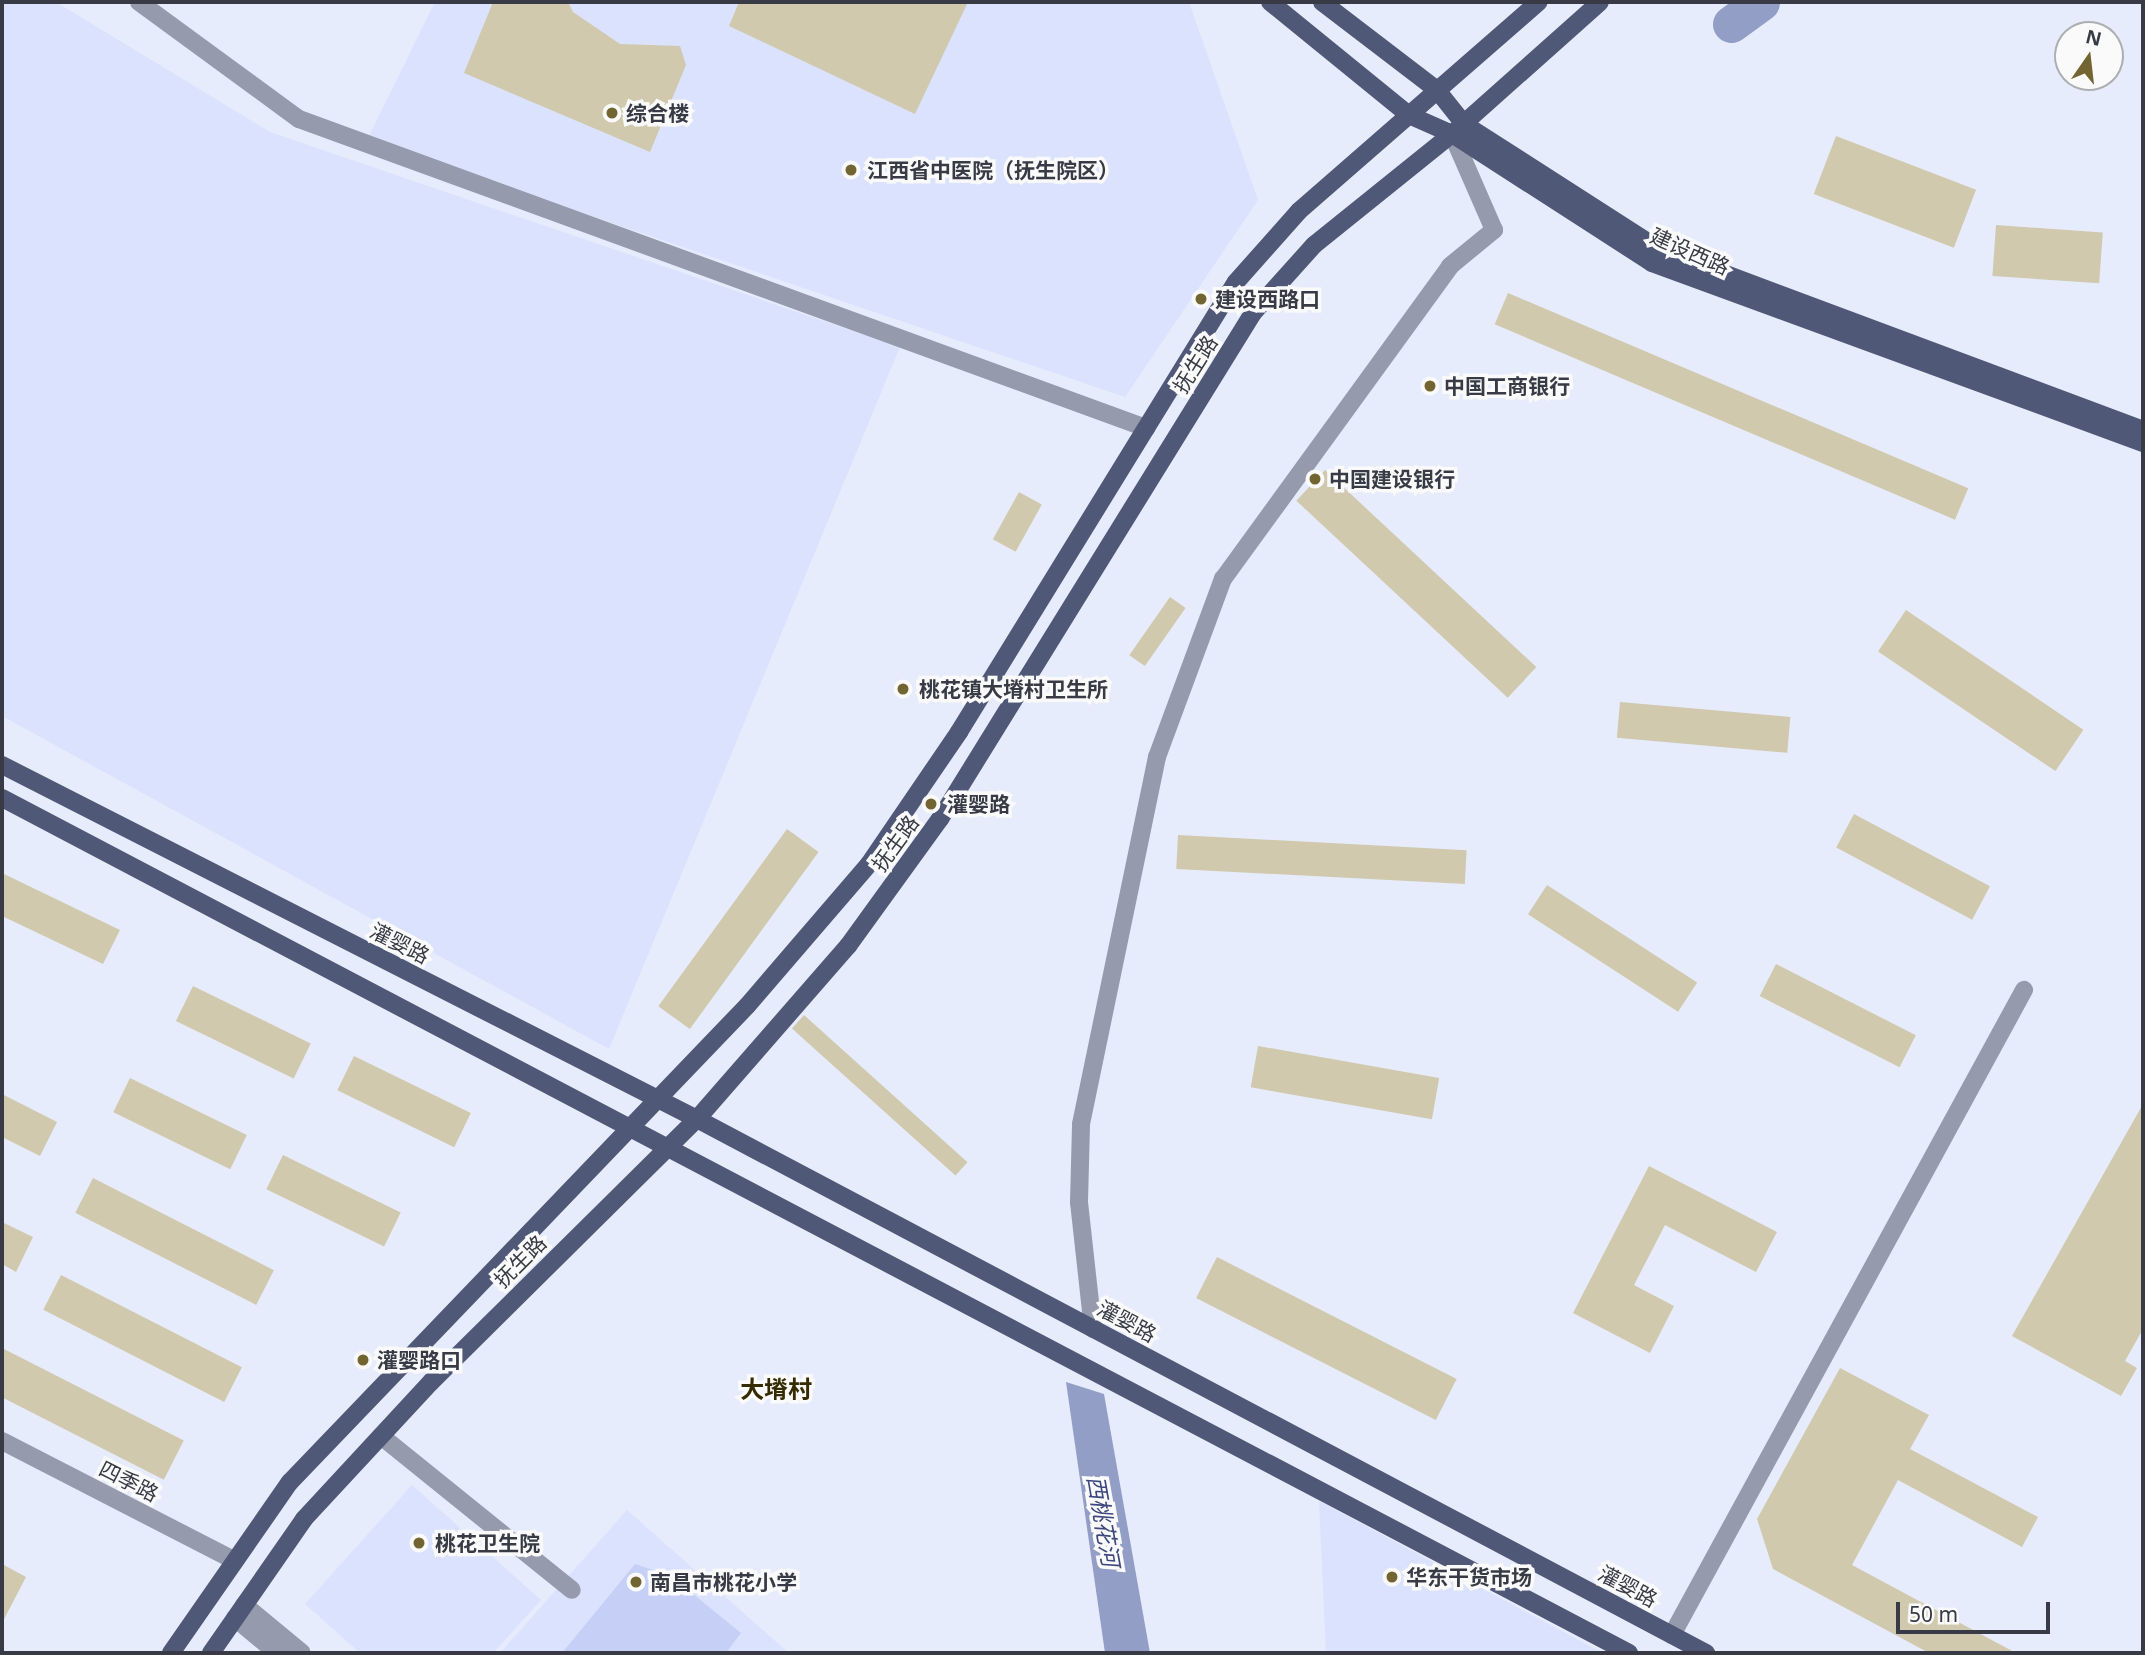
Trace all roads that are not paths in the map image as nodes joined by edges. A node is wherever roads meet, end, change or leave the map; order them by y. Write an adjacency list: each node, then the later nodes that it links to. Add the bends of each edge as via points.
1 (139, 2): 9 (street, via 299,119)
2 (1270, 2): 7 (main road, 建设西路)
3 (1322, 2): 6 (main road, 建设西路)
4 (1539, 2): 6 (main road, 抚生路)
5 (1600, 2): 8 (main road, 抚生路)
6 (1437, 90): 7 (main road, 抚生路); 8 (main road, 建设西路)
7 (1409, 115): 8 (main road, 建设西路); 9 (main road, 抚生路, via 1299,211 1236,282)
8 (1458, 129): 10 (main road, 建设西路, via 1659,249); 11 (main road, 建设西路, via 1652,263); 16 (main road, 抚生路, via 1314,245 1253,313 940,819 849,946); 19 (street, via 1494,230 1450,266 1223,579 1157,757 1081,1124 1079,1202)
9 (1146, 428): 15 (main road, 抚生路, via 959,732 869,864)
10 (2143, 430)
11 (2143, 443)
12 (2, 765): 15 (main road, 灌婴路)
13 (2, 799): 17 (main road)
14 (2024, 990): 25 (street)
15 (658, 1100): 16 (main road, 灌婴路); 17 (main road, 抚生路)
16 (697, 1119): 18 (main road, 抚生路); 19 (main road, 灌婴路)
17 (633, 1126): 18 (main road); 22 (main road, 抚生路, via 290,1482)
18 (671, 1145): 20 (main road, 抚生路); 30 (main road)
19 (1093, 1329): 25 (main road, 灌婴路)
20 (381, 1436): 23 (street); 24 (main road, 抚生路, via 304,1519)
21 (2, 1441): 22 (street, 四季路)
22 (235, 1561): 26 (main road, 抚生路)
23 (572, 1590)
24 (240, 1611): 27 (main road, 抚生路); 28 (street); 29 (street)
25 (1672, 1635): 31 (main road, 灌婴路)
26 (171, 1653)
27 (211, 1653)
28 (277, 1653)
29 (302, 1653)
30 (1629, 1653)
31 (1706, 1653)

